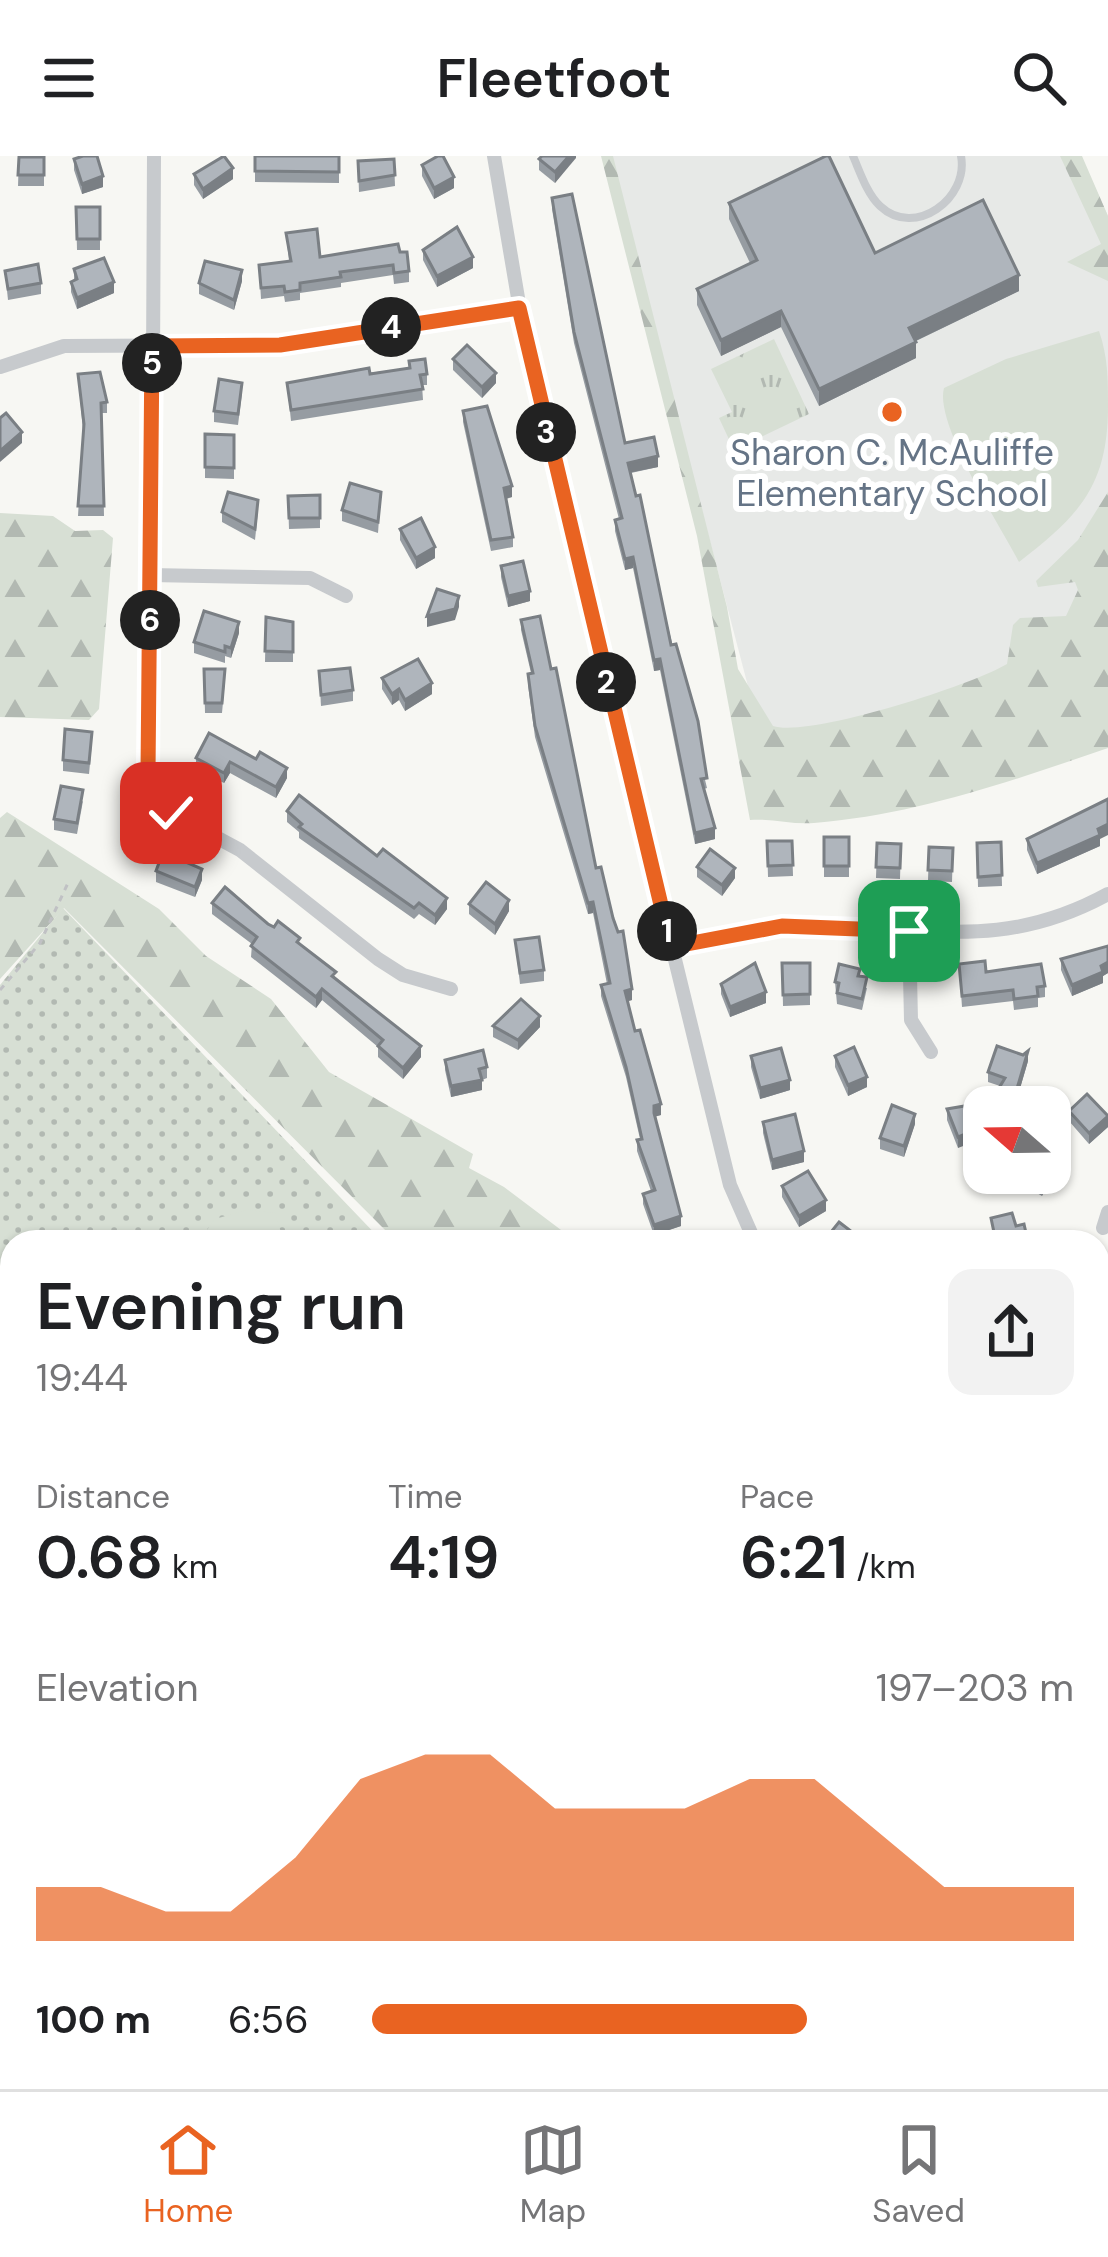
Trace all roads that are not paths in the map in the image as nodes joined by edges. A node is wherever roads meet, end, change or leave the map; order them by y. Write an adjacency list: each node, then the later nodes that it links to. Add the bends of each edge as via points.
1 (154, 156): 6 (street)
2 (494, 156): 5 (street)
3 (853, 156): 4 (lane, via 876,202 911,217 947,202 962,178)
4 (962, 156)
5 (519, 308): 6 (street, via 280,345); 12 (street)
6 (152, 346): 7 (street, via 64,346); 8 (street)
7 (0, 367)
8 (150, 575): 9 (street, via 310,578); 13 (street, via 154,795 171,813 240,850 390,967)
9 (346, 596)
10 (1108, 894): 11 (street, via 1018,931)
11 (909, 931): 12 (street, via 782,926); 14 (street, via 911,1020)
12 (671, 947): 15 (street, via 730,1185)
13 (452, 989)
14 (931, 1052)
15 (750, 1230)

